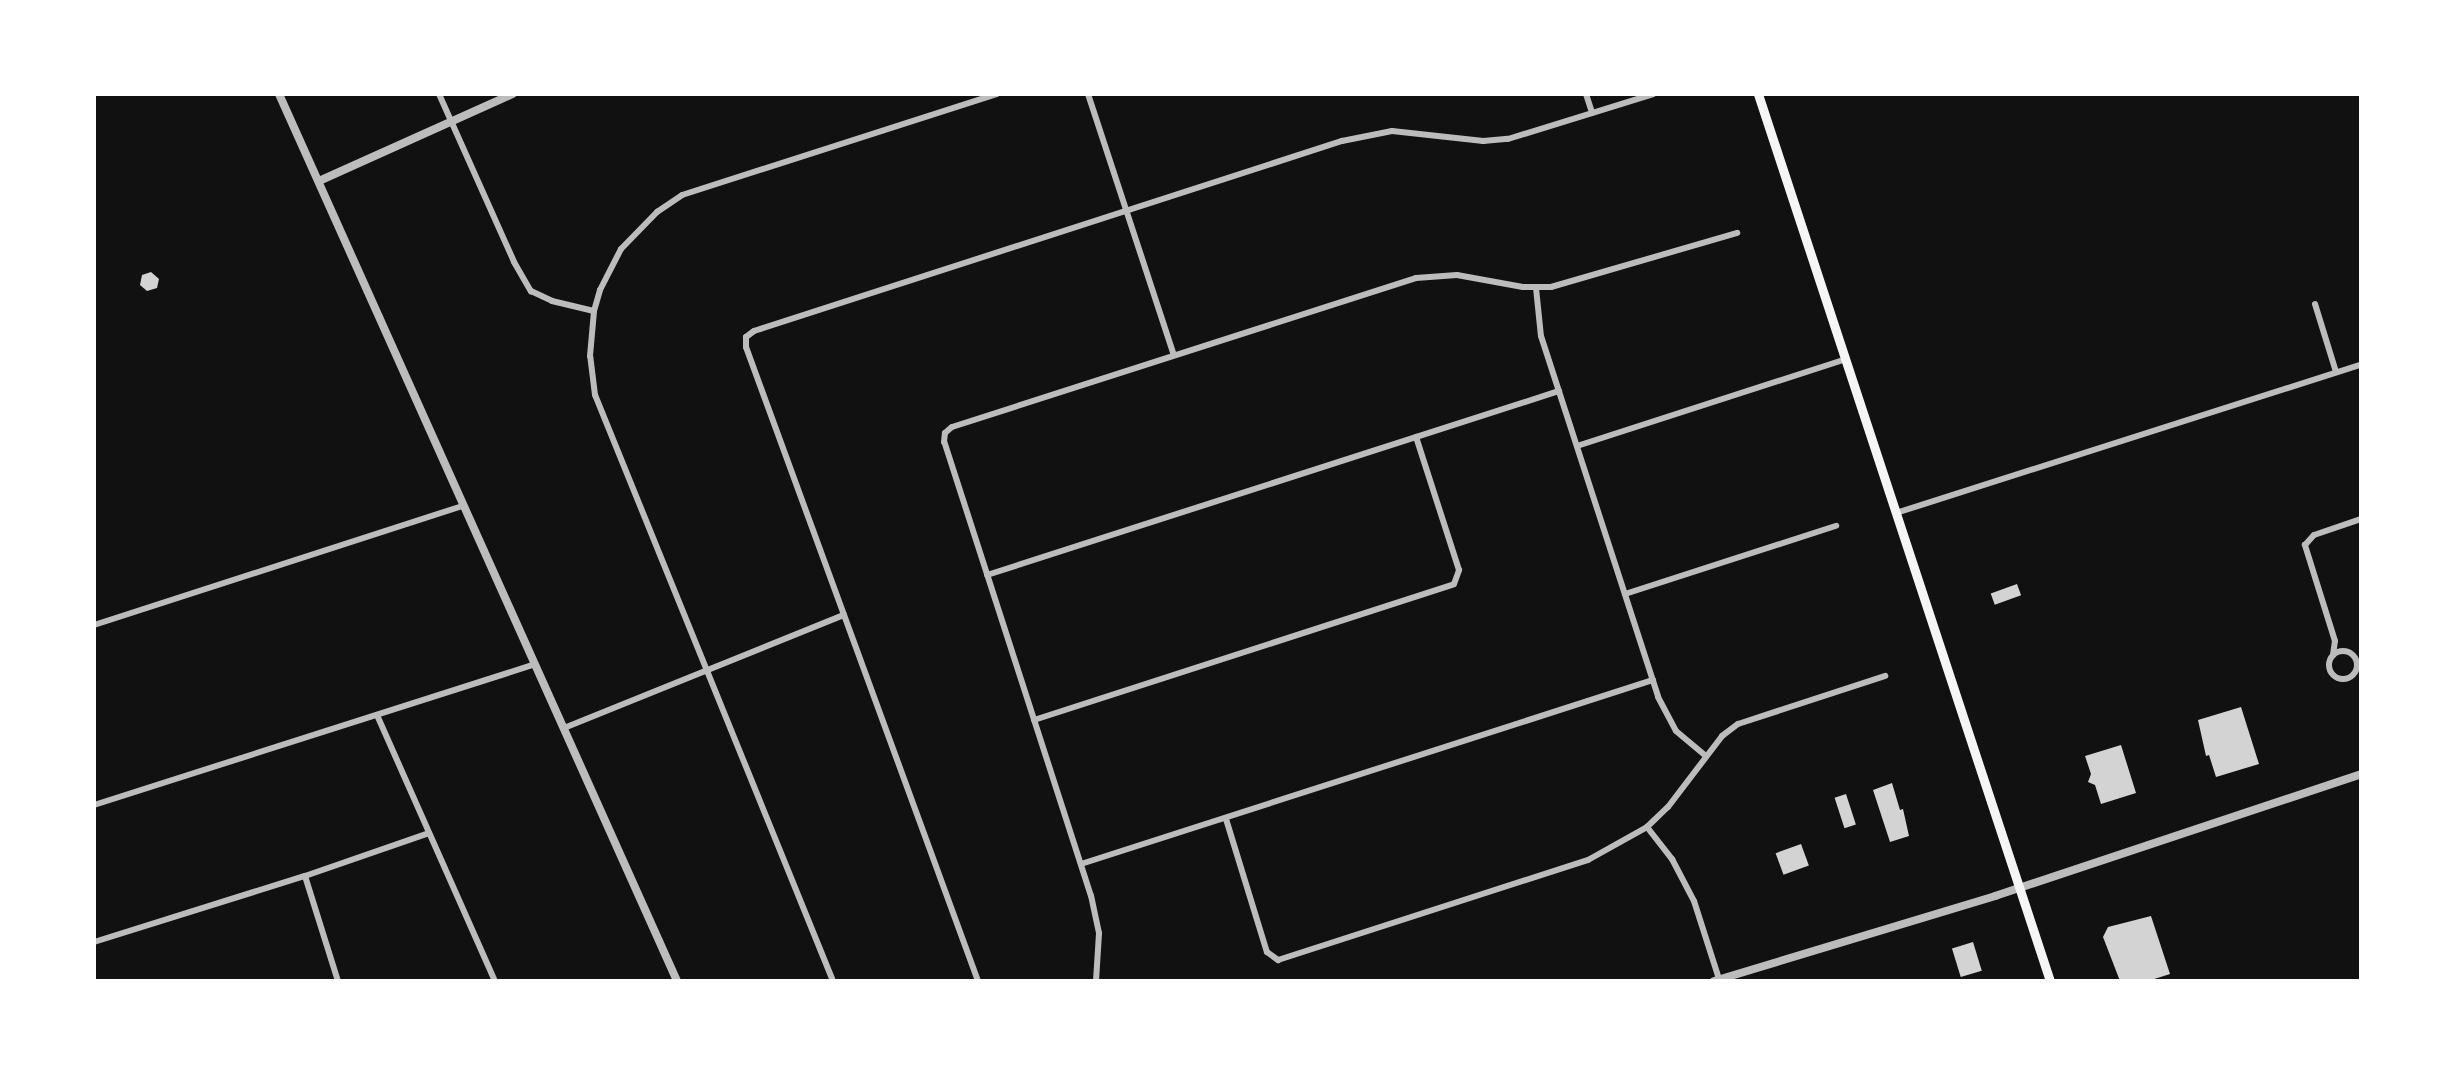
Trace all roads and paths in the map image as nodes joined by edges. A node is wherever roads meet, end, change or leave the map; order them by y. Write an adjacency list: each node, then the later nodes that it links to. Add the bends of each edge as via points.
1 (279, 94): 11 (street)
2 (439, 94): 10 (street)
3 (513, 94): 10 (street)
4 (997, 94): 16 (street, via 682,195 621,249)
5 (1088, 94): 12 (street)
6 (1586, 94): 9 (street)
7 (1653, 94): 9 (street)
8 (1758, 94): 18 (main road)
9 (1592, 113): 12 (street, via 1496,140 1412,131 1368,134)
10 (451, 121): 11 (street); 16 (street, via 531,291)
11 (319, 181): 24 (street)
12 (1126, 211): 17 (street); 30 (street, via 746,337)
13 (1737, 233): 14 (street, via 1575,282)
14 (1536, 288): 17 (street, via 1457,275 1416,278); 21 (street, via 1541,336)
15 (2315, 304): 20 (street)
16 (594, 311): 36 (street, via 590,356 595,395)
17 (1174, 355): 28 (street, via 945,433)
18 (1846, 359): 23 (street); 25 (main road)
19 (2361, 365): 20 (street)
20 (2336, 372): 25 (street)
21 (1559, 391): 22 (street); 23 (street)
22 (1416, 437): 28 (street); 40 (street, via 1459,581)
23 (1577, 446): 29 (street)
24 (463, 506): 31 (street); 35 (street)
25 (1896, 513): 50 (main road)
26 (2361, 519): 32 (street, via 2314,535 2305,545)
27 (1836, 526): 29 (street)
28 (987, 575): 40 (street)
29 (1625, 594): 38 (street)
30 (844, 615): 36 (street); 57 (street)
31 (94, 625)
32 (2335, 641): 33 (street); 34 (street)
33 (2346, 651): 34 (street); 34 (street, via 2357,665 2347,678 2331,672)
34 (2333, 655)
35 (535, 664): 39 (street); 41 (street)
36 (707, 668): 41 (street); 56 (street)
37 (1885, 676): 42 (street, via 1738,724)
38 (1653, 680): 42 (street, via 1676,731); 45 (street)
39 (377, 715): 44 (street); 47 (street)
40 (1034, 720): 48 (street)
41 (564, 728): 55 (street)
42 (1706, 756): 46 (street)
43 (2361, 774): 50 (street)
44 (94, 805)
45 (1226, 819): 46 (street, via 1273,959 1588,860); 48 (street)
46 (1647, 827): 52 (street, via 1682,877)
47 (429, 833): 49 (street); 54 (street)
48 (1081, 864): 58 (street, via 1099,933)
49 (305, 876): 51 (street); 53 (street)
50 (2020, 887): 52 (street); 59 (main road)
51 (94, 942)
52 (1716, 980)
53 (338, 981)
54 (495, 981)
55 (677, 981)
56 (833, 981)
57 (978, 981)
58 (1096, 981)
59 (2050, 981)

